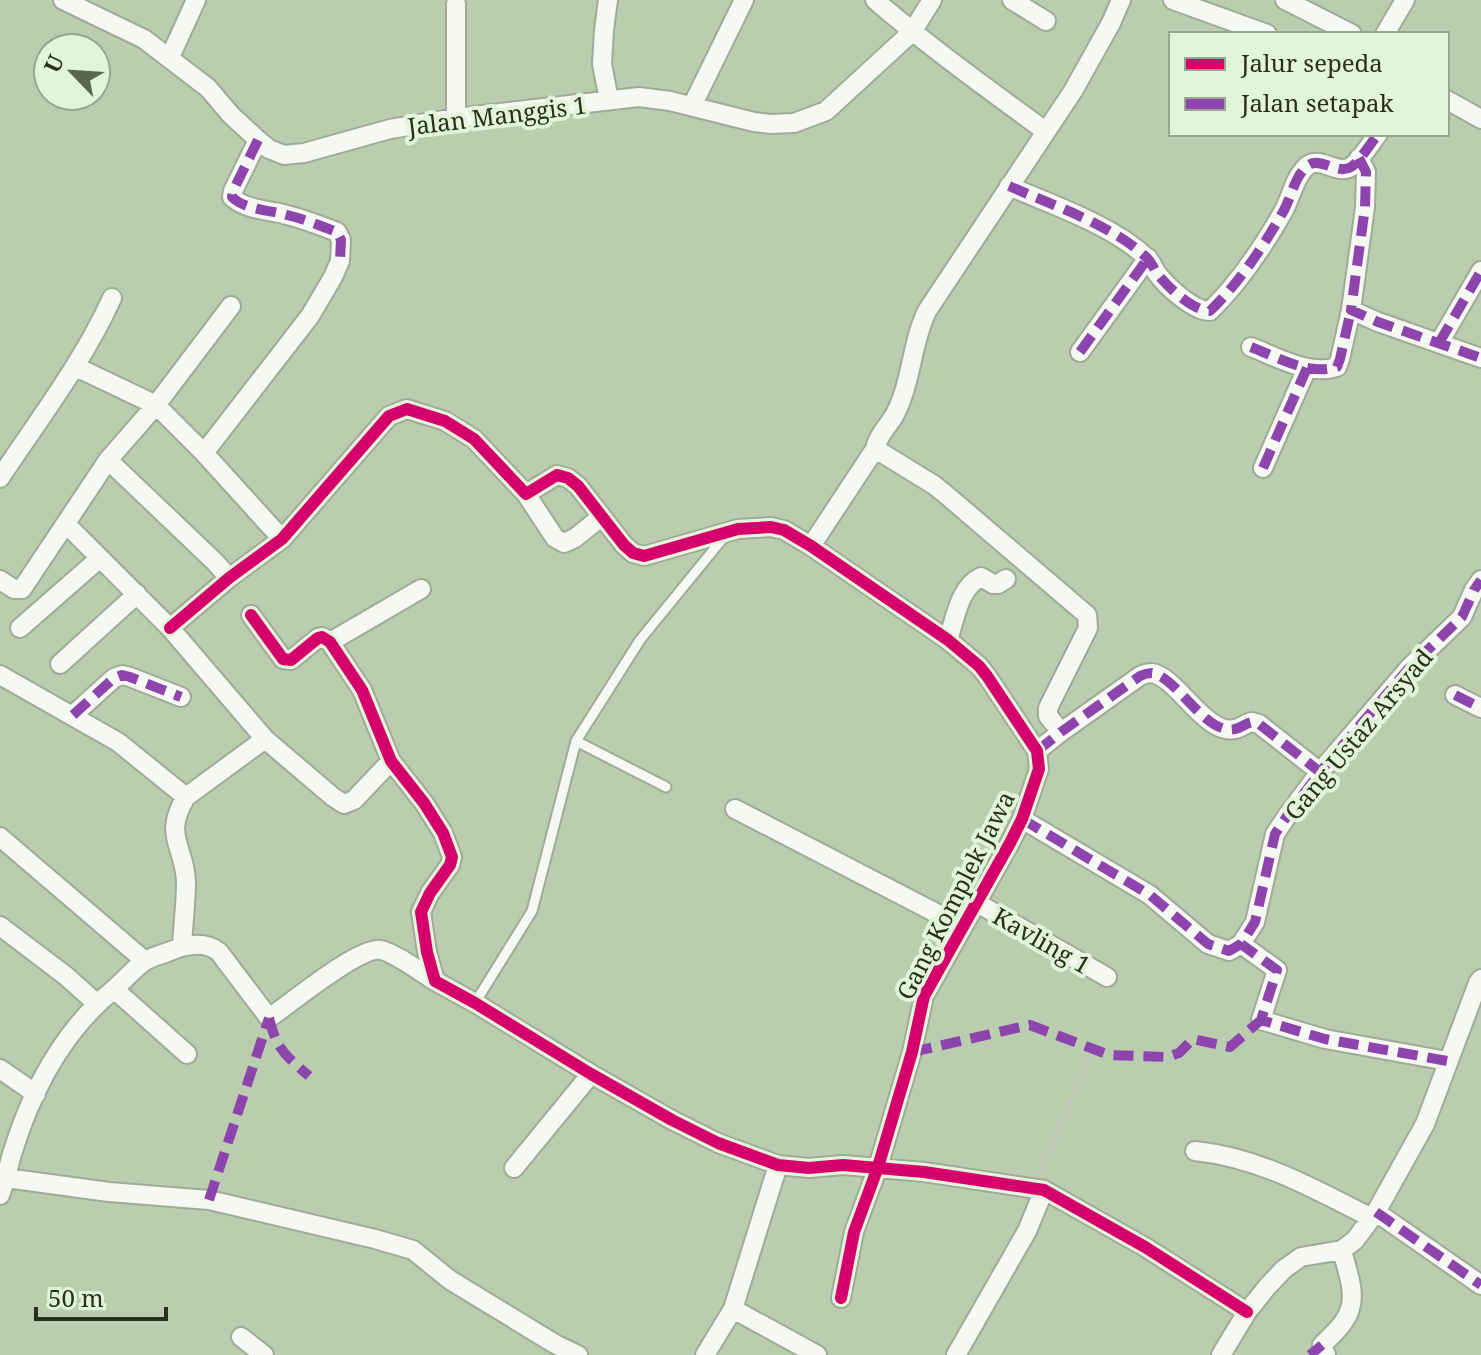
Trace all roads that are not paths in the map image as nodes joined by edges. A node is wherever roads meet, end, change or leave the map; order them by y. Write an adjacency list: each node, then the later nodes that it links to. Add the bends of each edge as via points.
1 (63, 0): 18 (street, Jalan Manggis 1)
2 (196, 0): 18 (street)
3 (608, 0): 19 (street, via 602,64)
4 (744, 0): 21 (street)
5 (875, 0): 14 (street)
6 (932, 0): 14 (street, Jalan Manggis 1)
7 (1012, 0): 13 (street)
8 (1121, 0): 24 (street, via 1073,91)
9 (1173, 0): 15 (street)
10 (1285, 0): 16 (street)
11 (1405, 0): 17 (street)
12 (456, 4): 22 (street)
13 (1046, 21)
14 (912, 32): 21 (street, Jalan Manggis 1, via 826,111 809,119 771,124); 24 (street)
15 (1261, 32)
16 (1348, 32)
17 (1386, 32)
18 (170, 57): 26 (street, Jalan Manggis 1)
19 (609, 100): 21 (street, Jalan Manggis 1, via 655,98); 22 (street, Jalan Manggis 1)
20 (1449, 101): 23 (street)
21 (692, 106)
22 (456, 118): 26 (street, Jalan Manggis 1, via 390,129 304,153 284,155)
23 (1481, 119)
24 (1045, 131): 28 (street)
25 (1376, 136): 27 (street)
26 (258, 140): 42 (street, via 232,197 337,232 340,261 310,316)
27 (1359, 158): 29 (street, via 1344,170 1308,164 1263,244 1210,311 1181,296); 33 (street, via 1366,172 1365,207)
28 (1009, 186): 29 (street, via 1113,233); 41 (street, via 927,311 901,402)
29 (1148, 258): 36 (street)
30 (1481, 271): 34 (street)
31 (112, 298): 38 (street)
32 (231, 306): 40 (street)
33 (1351, 310): 34 (street); 39 (street, via 1337,367)
34 (1439, 343): 37 (street)
35 (1251, 347): 39 (street)
36 (1080, 352)
37 (1481, 358)
38 (76, 367): 40 (street); 45 (street)
39 (1307, 368): 44 (street)
40 (156, 405): 42 (street); 43 (street)
41 (875, 449): 51 (street); 70 (street, via 934,485 1087,615 1088,628 1048,708)
42 (204, 453): 50 (street)
43 (108, 460): 48 (street); 53 (street)
44 (1263, 468)
45 (0, 478)
46 (526, 494): 47 (street, via 557,475 568,478); 47 (street, via 555,538 564,543); 50 (street, via 474,439 445,421 407,409 389,416)
47 (601, 517): 49 (street, via 624,545 644,556)
48 (66, 524): 52 (street); 55 (street, via 22,589)
49 (730, 530): 51 (street, via 771,527); 72 (lane, via 640,640)
50 (282, 539): 53 (street)
51 (811, 546): 62 (street)
52 (100, 558): 58 (street); 60 (street)
53 (229, 578): 61 (street)
54 (1006, 579): 62 (street, via 993,584 981,577 971,583)
55 (0, 580)
56 (1479, 588): 75 (street, Gang Ustaz Arsyad, via 1462,617 1409,668)
57 (421, 589): 63 (street)
58 (137, 594): 61 (street); 64 (street)
59 (251, 615): 63 (street, via 283,659 291,660 318,638)
60 (20, 628)
61 (170, 628): 71 (street)
62 (948, 640): 73 (street, via 979,666)
63 (330, 642): 74 (street, via 362,690)
64 (60, 664)
65 (0, 675): 69 (street)
66 (1455, 695): 68 (street)
67 (181, 697): 69 (street, via 122,675)
68 (1481, 708)
69 (73, 715): 77 (street, via 118,742)
70 (1061, 732): 73 (street); 75 (street, via 1150,673 1218,726 1231,730 1259,724)
71 (265, 739): 74 (street, via 344,804); 77 (street)
72 (576, 741): 76 (lane); 92 (lane, via 532,911)
73 (1037, 751): 79 (street, Gang Komplek Jawa, via 1039,769)
74 (391, 761): 89 (street, via 437,823 452,857 421,912)
75 (1320, 772): 84 (street, Gang Ustaz Arsyad, via 1275,834 1255,922)
76 (666, 787)
77 (186, 797): 85 (street, via 175,824 186,880)
78 (735, 809): 83 (street, Gang Komplek Jawa)
79 (1022, 819): 81 (street, Gang Komplek Jawa); 84 (street, via 1150,895 1208,944 1229,951)
80 (0, 837): 86 (street)
81 (977, 903): 83 (street, Gang Komplek Jawa); 87 (street, Kavling 1)
82 (0, 926): 91 (street)
83 (963, 927): 101 (street, Gang Komplek Jawa, via 924,996)
84 (1241, 944): 94 (street, via 1277,970 1261,1020 1325,1039)
85 (182, 946): 86 (street); 89 (street, via 213,947 269,1018 348,961 375,949)
86 (145, 961): 90 (street)
87 (1107, 977)
88 (1481, 979): 94 (street)
89 (435, 981): 92 (street)
90 (114, 989): 91 (street); 93 (street)
91 (96, 1003): 97 (street, via 62,1045)
92 (475, 1003): 96 (street)
93 (187, 1054)
94 (1447, 1061): 105 (street, via 1425,1124)
95 (0, 1069): 97 (street)
96 (591, 1074): 100 (street, via 718,1143); 102 (street)
97 (36, 1094): 98 (street)
98 (6, 1148): 103 (street)
99 (1195, 1151): 105 (street, via 1277,1170)
100 (778, 1165): 101 (street); 109 (street)
101 (878, 1167): 104 (street); 108 (street, Gang Komplek Jawa, via 854,1232)
102 (514, 1168)
103 (3, 1186): 112 (street, via 209,1200 413,1250)
104 (1039, 1189): 110 (street, via 1145,1247); 118 (street, via 1027,1231)
105 (1374, 1215): 106 (street); 107 (street)
106 (1342, 1250): 110 (street, via 1301,1257); 113 (street, via 1351,1308)
107 (1481, 1285)
108 (841, 1298)
109 (733, 1309): 116 (street); 117 (street)
110 (1247, 1312): 119 (street)
111 (241, 1337): 114 (street)
112 (552, 1349): 115 (street)
113 (1319, 1352)
114 (264, 1355)
115 (578, 1355)
116 (705, 1355)
117 (817, 1355)
118 (956, 1355)
119 (1221, 1355)

